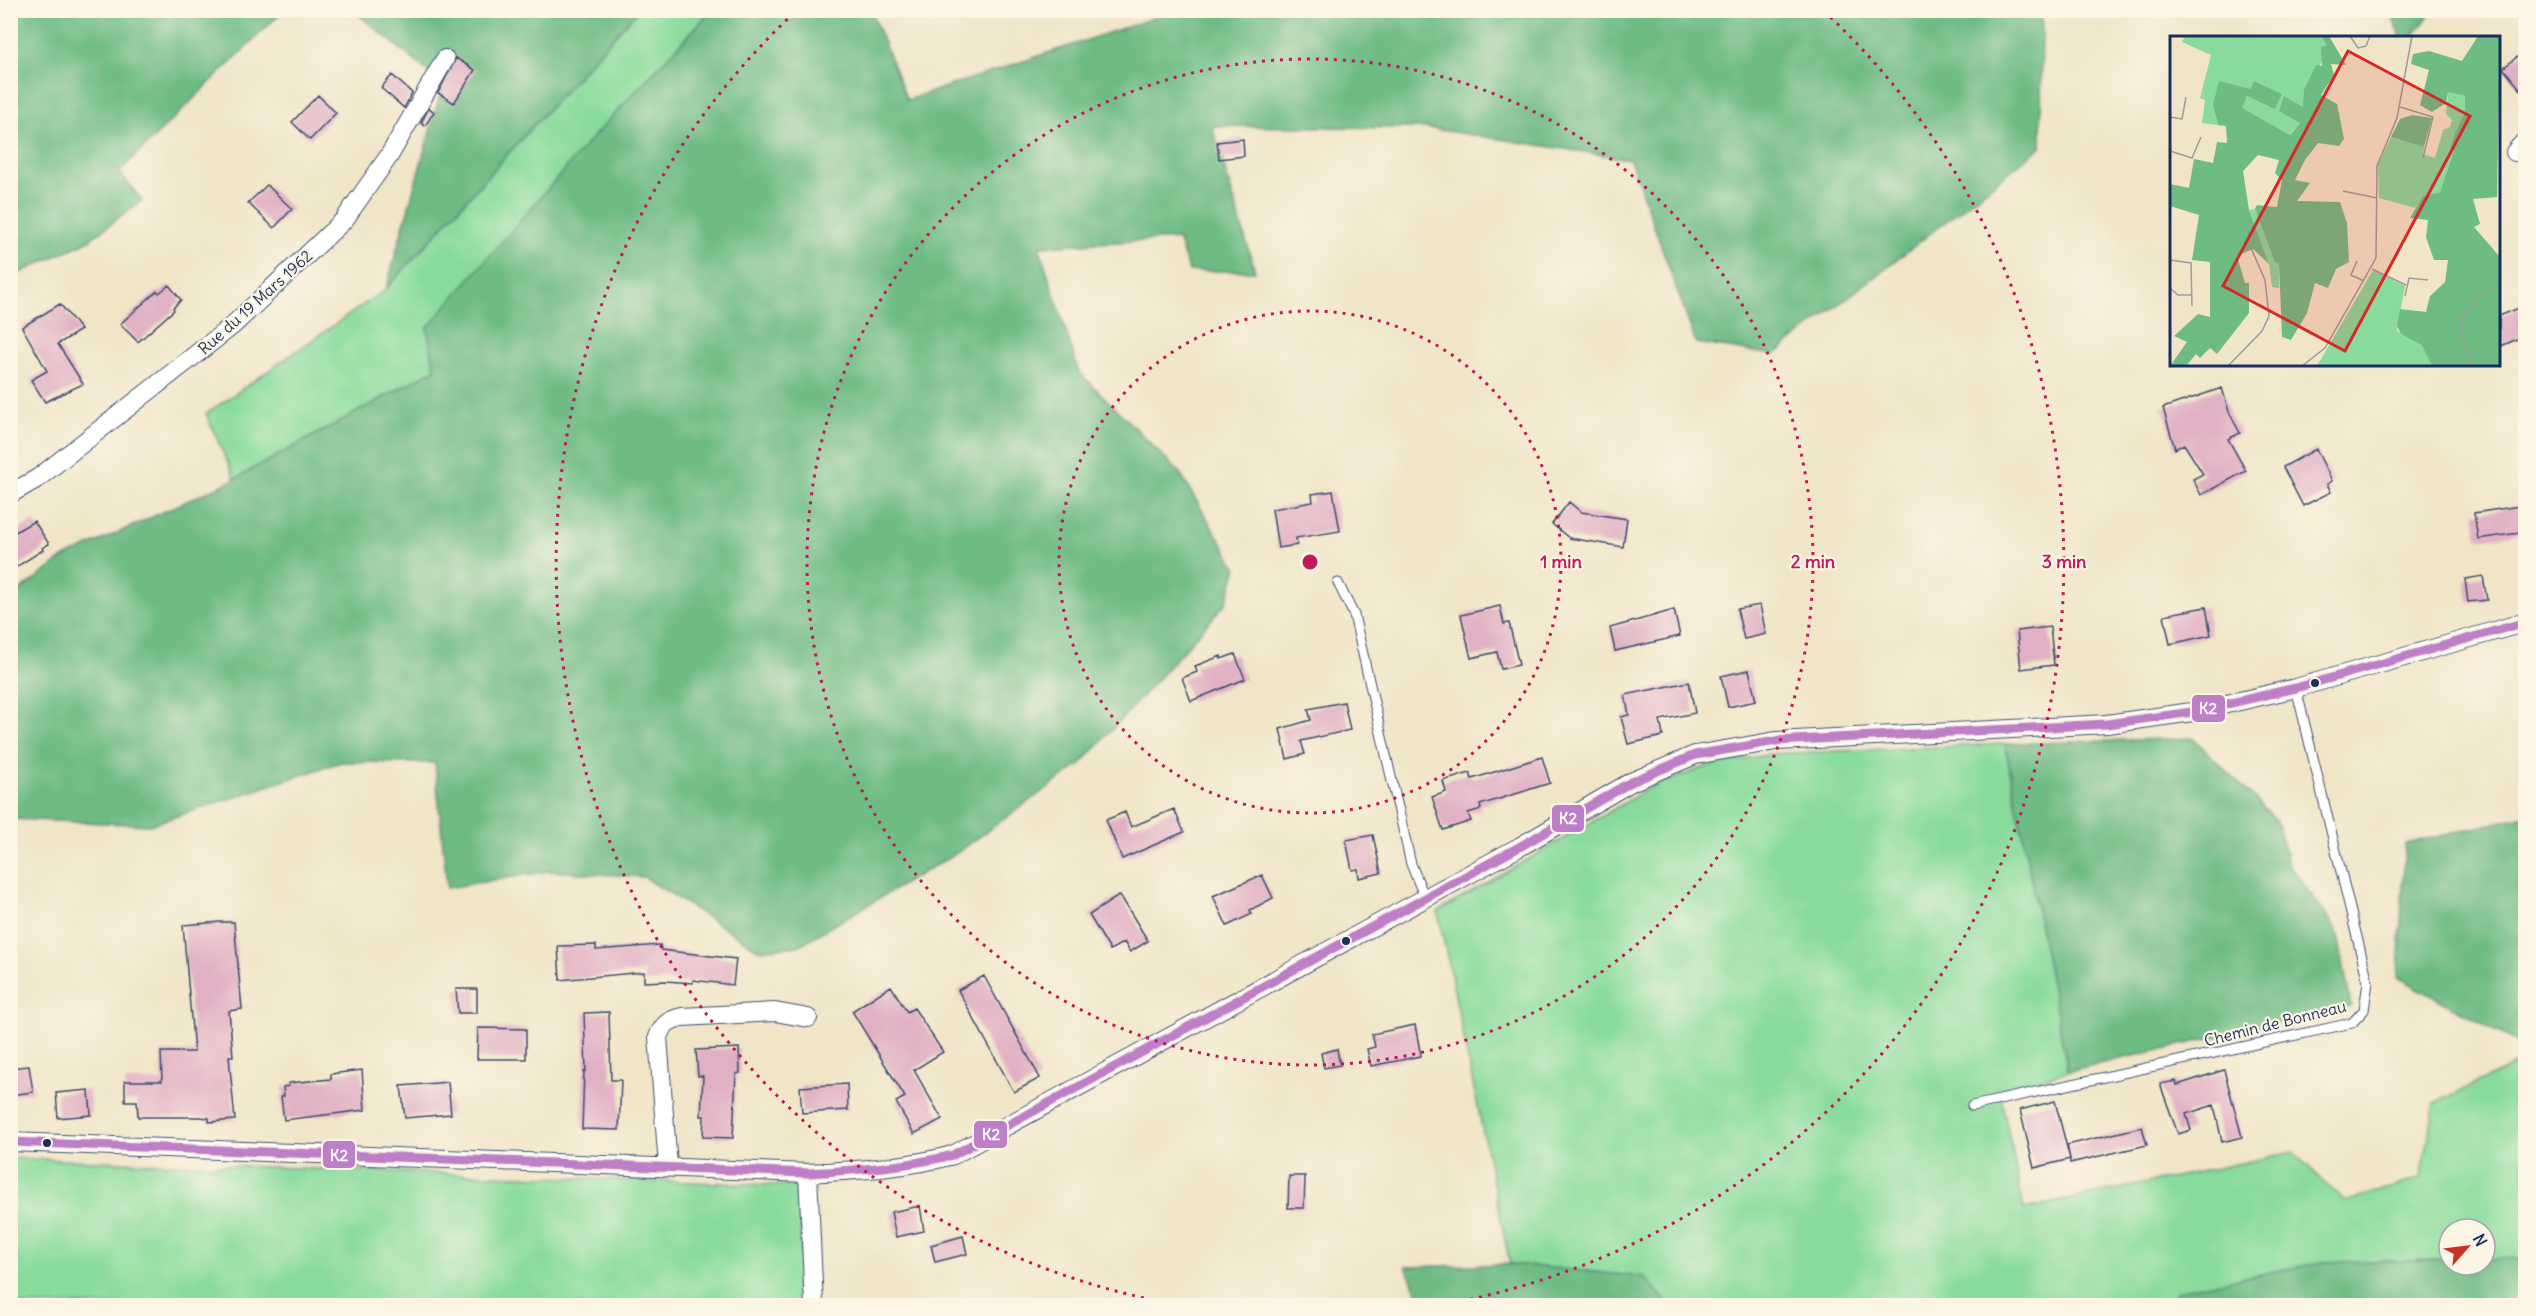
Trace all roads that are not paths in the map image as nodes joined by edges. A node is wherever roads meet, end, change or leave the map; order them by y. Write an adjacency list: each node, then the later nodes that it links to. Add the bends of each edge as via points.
1 (445, 59): 2 (street, Rue du 19 Mars 1962, via 389,156 344,220 232,326 38,478)
2 (10, 494)
3 (1338, 583): 6 (lane, via 1354,615 1411,864)
4 (2526, 622): 5 (street)
5 (2296, 688): 6 (street, via 2192,712 2108,724 1776,741 1695,755 1631,782); 8 (lane, Chemin de Bonneau, via 2368,982 2364,1010 2352,1023)
6 (1425, 898): 11 (street, via 953,1155 882,1169)
7 (808, 1018): 10 (street, via 775,1012 682,1017 661,1028 658,1037)
8 (1972, 1107)
9 (10, 1142): 10 (street)
10 (668, 1166): 11 (street)
11 (808, 1173): 12 (street)
12 (814, 1305)

